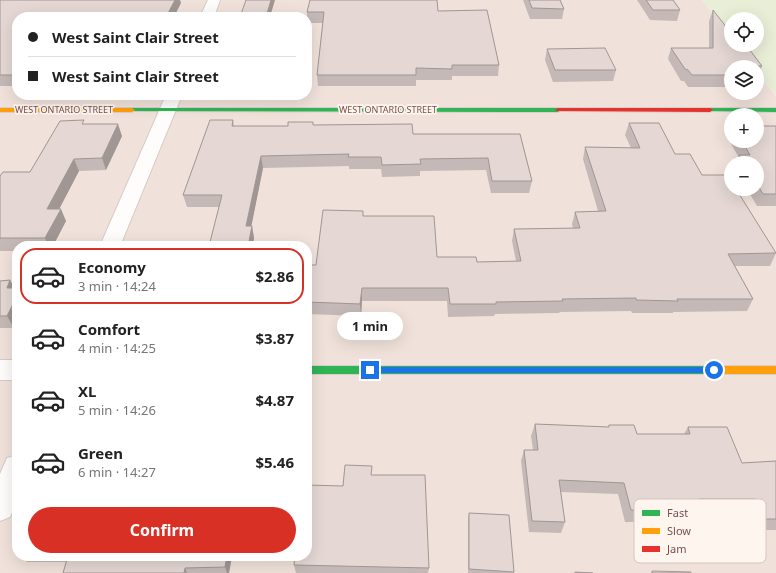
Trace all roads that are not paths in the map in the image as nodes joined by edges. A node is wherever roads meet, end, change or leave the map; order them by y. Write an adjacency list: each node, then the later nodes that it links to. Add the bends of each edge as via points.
1 (214, 0): 2 (street)
2 (209, 12)
3 (171, 102): 4 (street, WEST ONTARIO STREET); 5 (street, WEST ONTARIO STREET); 6 (street)
4 (0, 110)
5 (776, 110)
6 (112, 241)
7 (0, 370): 8 (street)
8 (12, 370)
9 (312, 370): 10 (street)
10 (776, 370)
11 (12, 479): 12 (street)
12 (0, 507)

